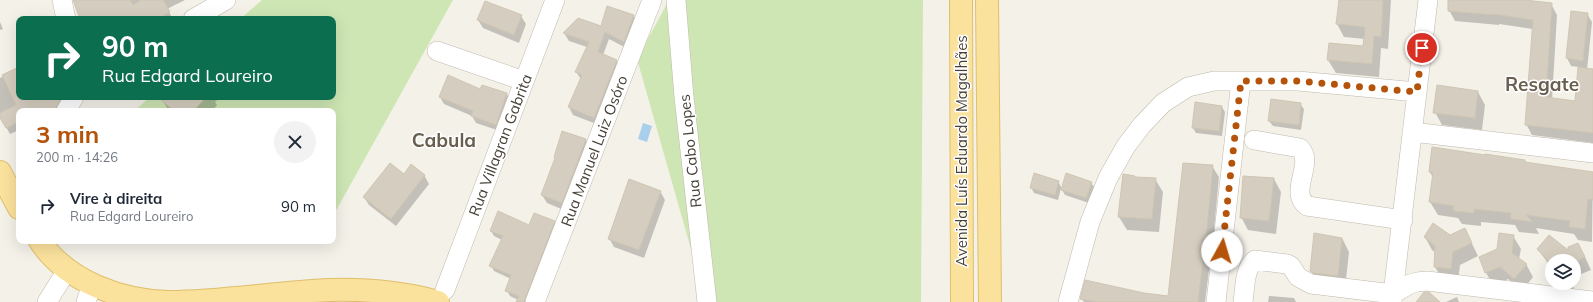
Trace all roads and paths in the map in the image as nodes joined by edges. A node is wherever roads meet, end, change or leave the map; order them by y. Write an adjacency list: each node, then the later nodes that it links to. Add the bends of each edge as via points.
1 (62, 0): 9 (street)
2 (226, 0): 10 (street)
3 (555, 0): 12 (street, Rua Villagran Gabrita)
4 (652, 0): 32 (street, Rua Manuel Luiz Osóro)
5 (676, 0): 33 (street, Rua Cabo Lopes)
6 (961, 0): 34 (main road, Avenida Luís Eduardo Magalhães)
7 (987, 0): 35 (main road, Avenida Luís Eduardo Magalhães)
8 (1428, 0): 14 (street)
9 (65, 16)
10 (198, 16)
11 (437, 51): 12 (street)
12 (524, 81): 25 (street, Rua Villagran Gabrita)
13 (1241, 81): 14 (street, via 1298,81); 36 (street, via 1214,81 1188,88 1163,103 1142,125 1126,146 1108,178 1090,222); 37 (street)
14 (1417, 92): 15 (street)
15 (1412, 132): 17 (street); 20 (street)
16 (1254, 140): 20 (street, via 1302,150 1305,160 1300,195 1307,206)
17 (1593, 153)
18 (0, 172): 19 (main road)
19 (16, 198)
20 (1403, 220): 27 (street)
21 (42, 244): 22 (main road)
22 (68, 271): 23 (main road); 31 (street)
23 (89, 293): 30 (main road, via 113,292)
24 (331, 296): 26 (main road, via 360,290); 28 (main road)
25 (441, 296): 26 (main road)
26 (405, 298)
27 (1393, 298): 29 (street, via 1410,284 1428,281); 38 (street, via 1311,284 1298,277 1287,264 1255,260 1248,270)
28 (241, 300): 30 (main road)
29 (1593, 300)
30 (155, 301)
31 (47, 302)
32 (535, 302)
33 (707, 302)
34 (962, 302)
35 (990, 302)
36 (1068, 302)
37 (1216, 302)
38 (1243, 302)

